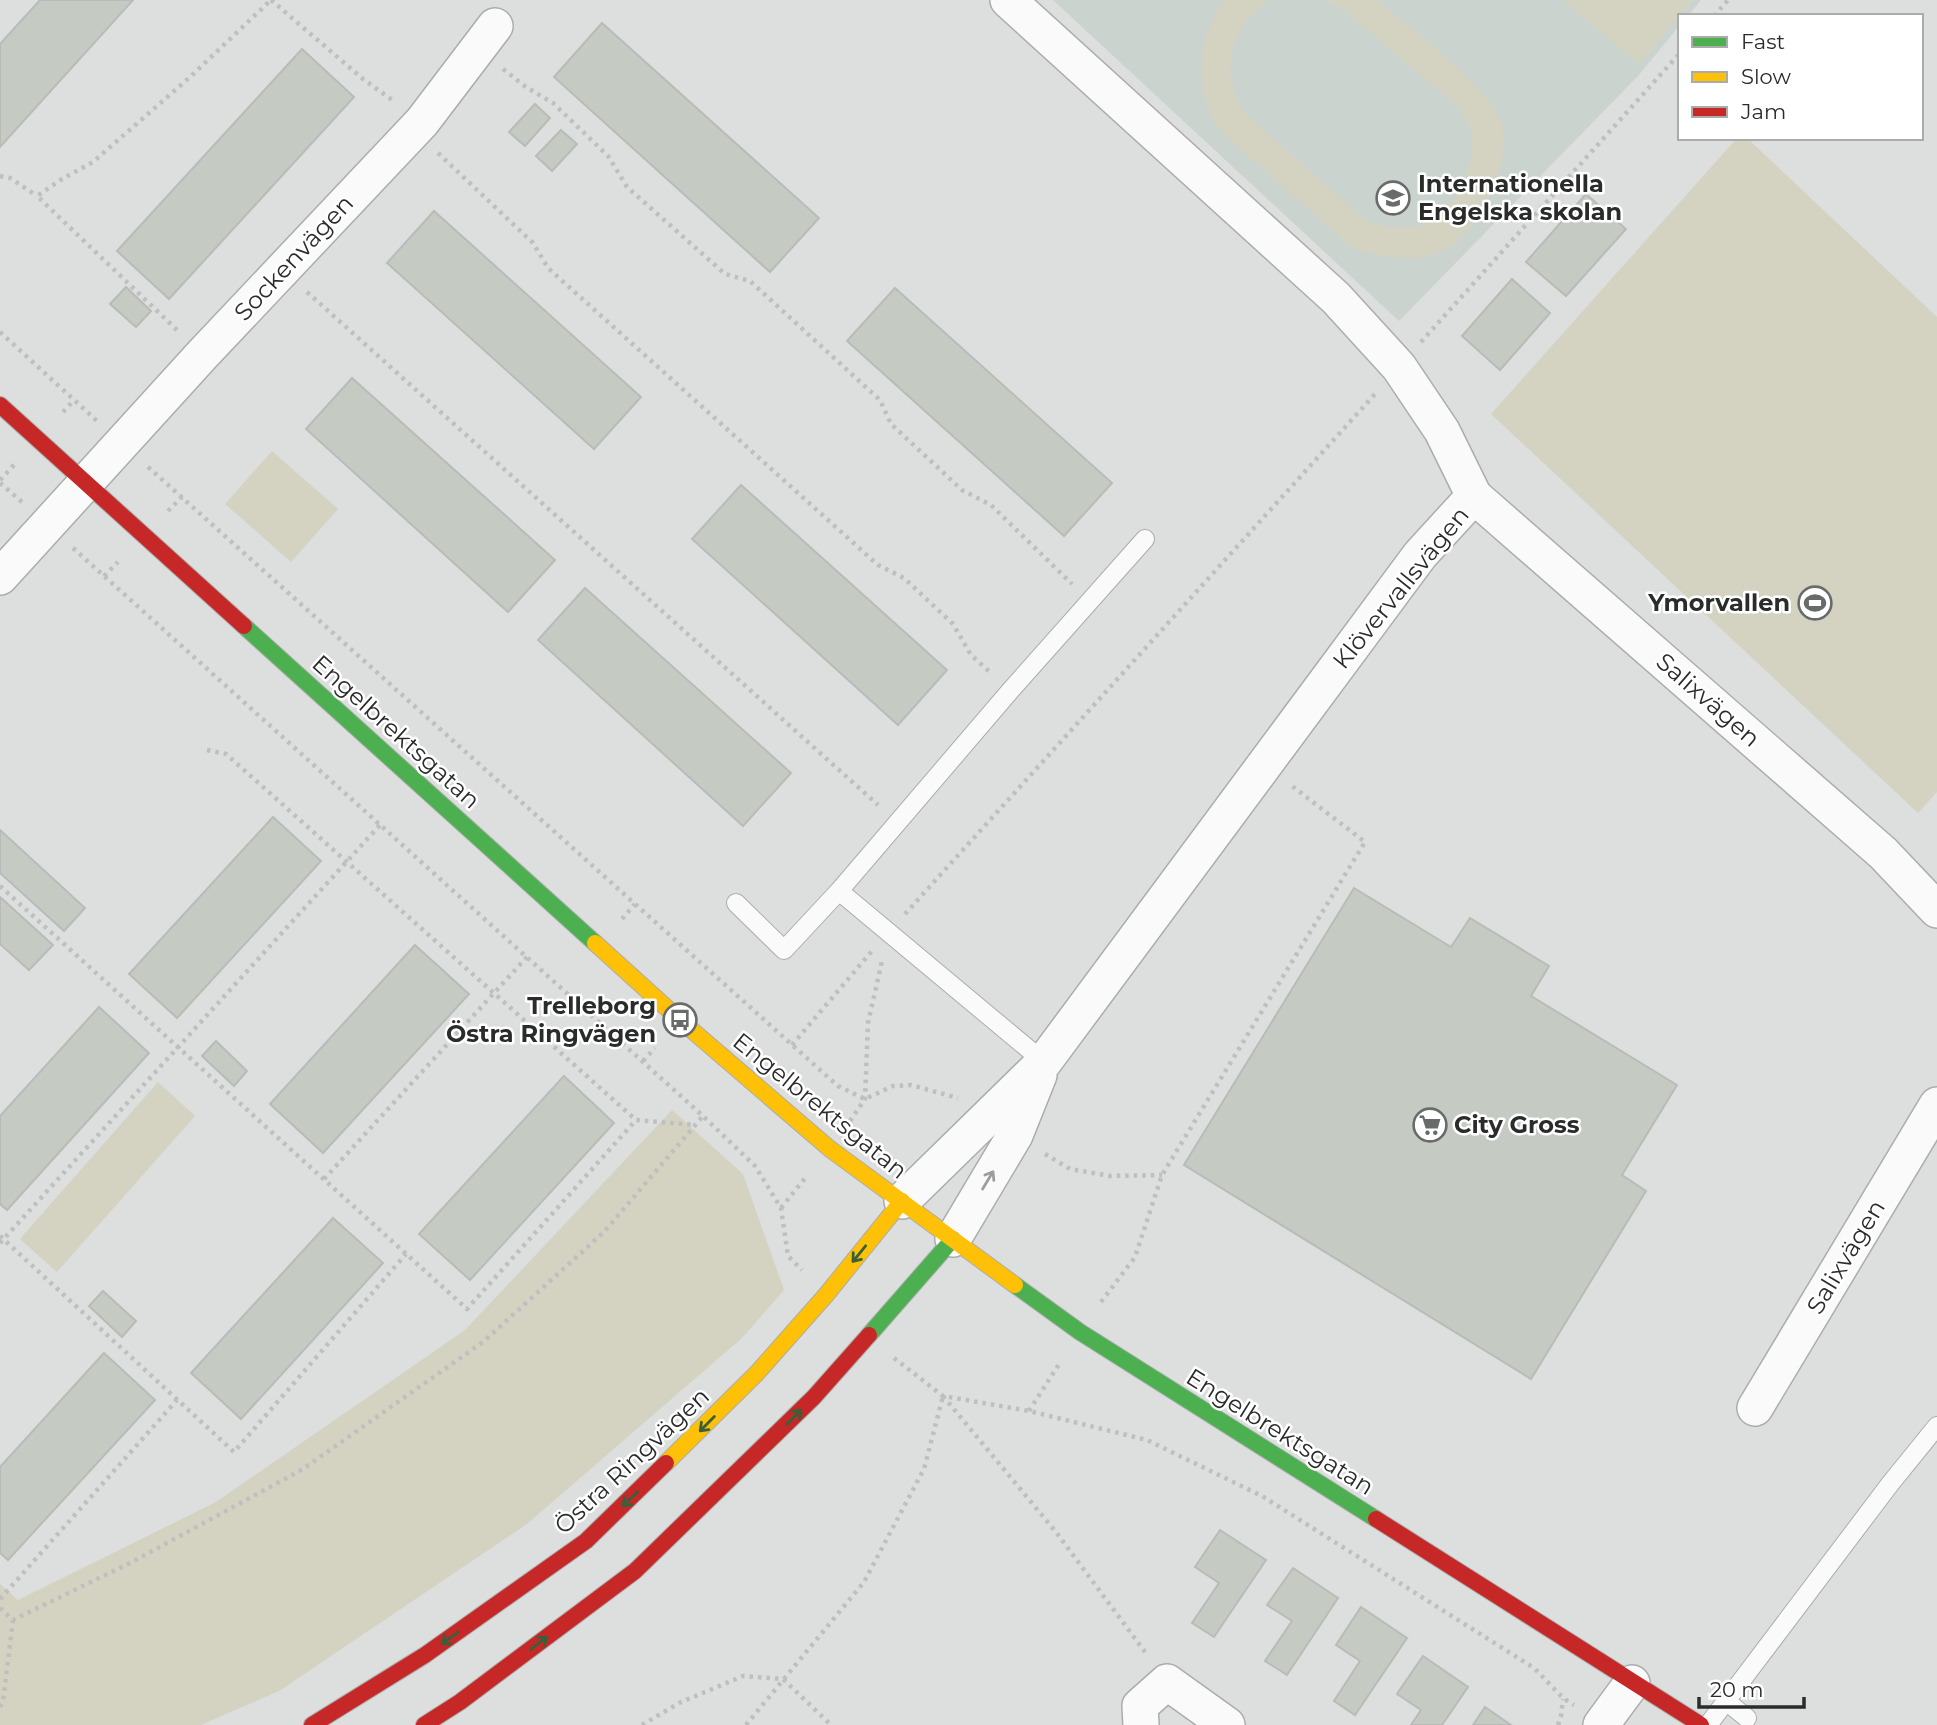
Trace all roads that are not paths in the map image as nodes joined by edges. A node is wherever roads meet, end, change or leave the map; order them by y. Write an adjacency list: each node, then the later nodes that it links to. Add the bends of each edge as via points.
1 (1008, 0): 5 (street, Klövervallsvägen, via 1336,298 1399,368 1442,431)
2 (487, 37): 4 (street, Sockenvägen, via 419,126)
3 (0, 405): 4 (main road, Engelbrektsgatan)
4 (85, 483): 7 (street, Sockenvägen); 14 (main road, Engelbrektsgatan, via 680,1020 830,1149)
5 (1474, 496): 10 (street, Salixvägen, via 1883,853); 11 (street, Klövervallsvägen, via 1420,555)
6 (1145, 539): 8 (lane)
7 (0, 576)
8 (839, 891): 9 (lane, via 784,950); 11 (lane)
9 (736, 903)
10 (1937, 910)
11 (1044, 1062): 13 (street, Klövervallsvägen)
12 (1937, 1105): 16 (street, Salixvägen)
13 (1003, 1125): 14 (street, Klövervallsvägen); 15 (street, Klövervallsvägen, one-way to 13)
14 (902, 1201): 15 (main road, Engelbrektsgatan); 22 (main road, Östra Ringvägen, one-way to 22, via 757,1373 586,1541 425,1655)
15 (953, 1239): 18 (main road, Engelbrektsgatan, via 1080,1332); 23 (main road, one-way to 15, via 635,1571 814,1397)
16 (1755, 1408)
17 (1937, 1426): 19 (lane)
18 (1632, 1682): 21 (street); 26 (main road, Engelbrektsgatan)
19 (1726, 1701): 20 (lane); 27 (lane)
20 (1747, 1718)
21 (1601, 1724)
22 (312, 1725)
23 (424, 1725)
24 (1141, 1725): 25 (street, via 1140,1706 1167,1682)
25 (1227, 1725)
26 (1701, 1725)
27 (1708, 1725)

